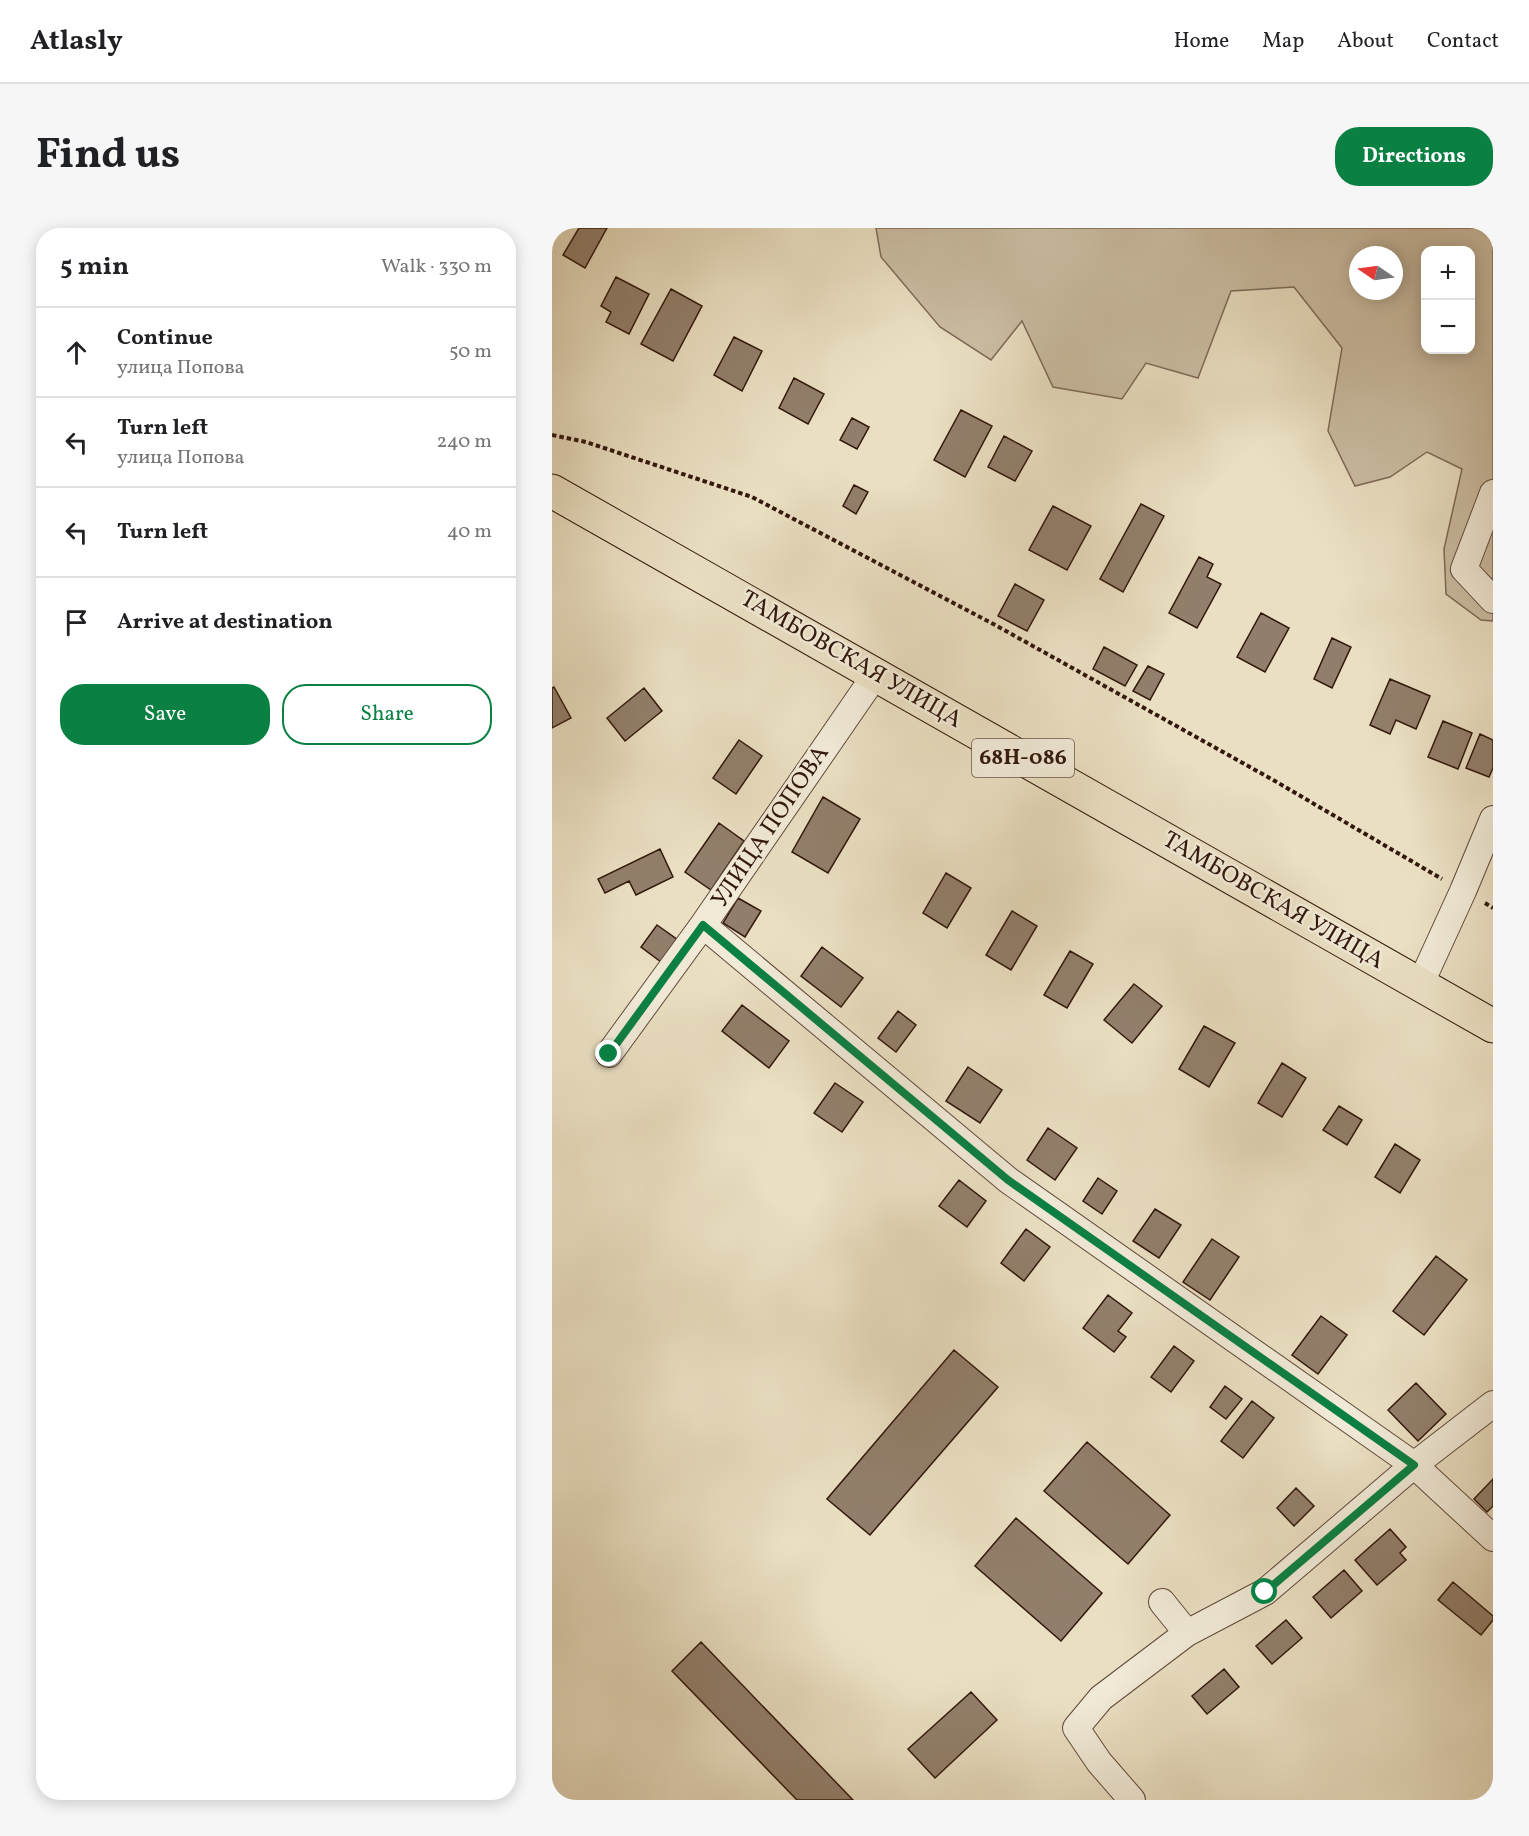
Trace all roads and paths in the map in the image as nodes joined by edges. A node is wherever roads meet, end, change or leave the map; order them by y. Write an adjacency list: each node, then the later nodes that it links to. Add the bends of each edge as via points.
1 (552, 435): 7 (path, via 586,442 752,497 1017,637)
2 (552, 491): 5 (main road, ТАМБОВСКАЯ УЛИЦА / 68Н-086)
3 (1493, 493): 4 (street, via 1464,569)
4 (1493, 600)
5 (876, 674): 9 (street, УЛИЦА ПОПОВА); 10 (main road, ТАМБОВСКАЯ УЛИЦА / 68Н-086)
6 (1493, 819): 7 (street)
7 (1463, 891): 8 (path); 10 (street)
8 (1493, 908)
9 (703, 925): 12 (street); 14 (street, УЛИЦА ПОПОВА, via 1008,1180)
10 (1420, 985): 11 (main road, ТАМБОВСКАЯ УЛИЦА / 68Н-086)
11 (1493, 1026)
12 (609, 1054)
13 (1493, 1404): 14 (street)
14 (1414, 1465): 15 (street, УЛИЦА ПОПОВА); 17 (street, via 1265,1592)
15 (1493, 1538)
16 (1162, 1602): 17 (street)
17 (1187, 1633): 18 (street, via 1101,1698 1076,1728)
18 (1132, 1800)

